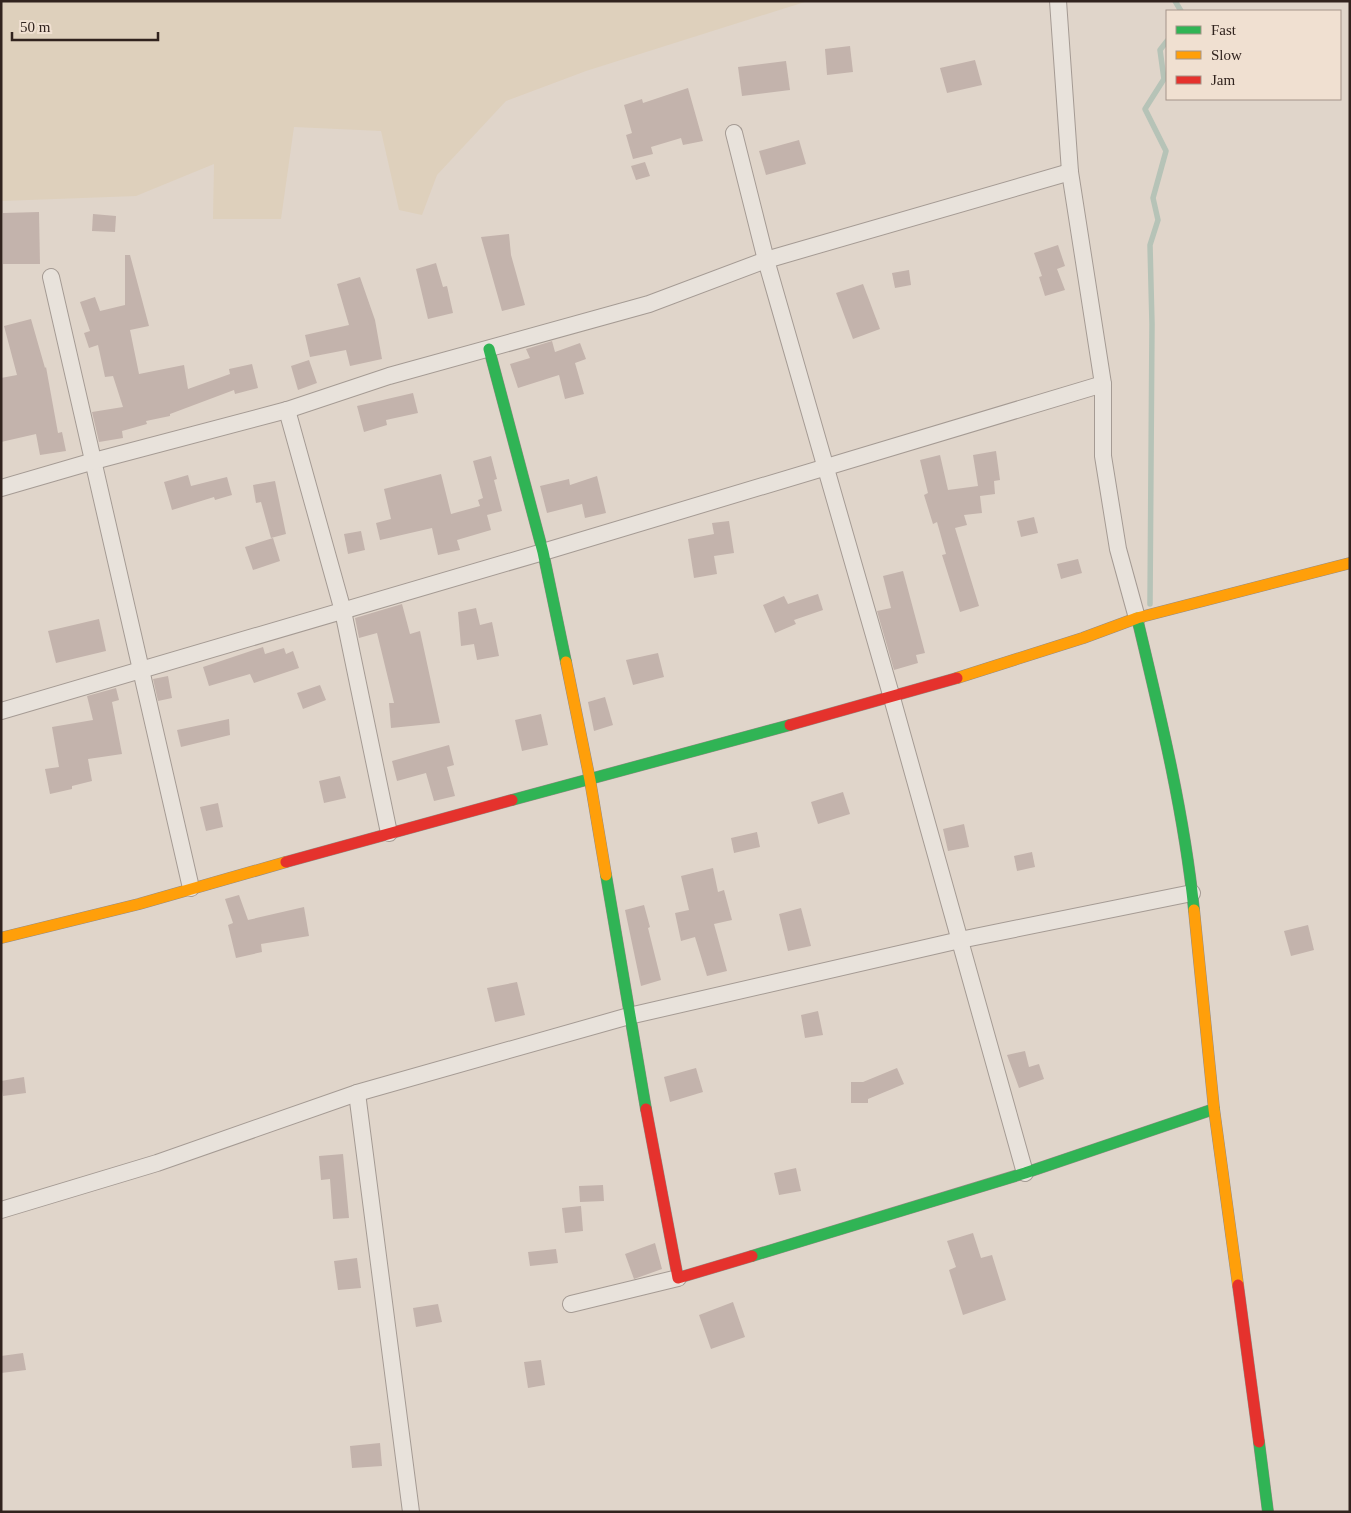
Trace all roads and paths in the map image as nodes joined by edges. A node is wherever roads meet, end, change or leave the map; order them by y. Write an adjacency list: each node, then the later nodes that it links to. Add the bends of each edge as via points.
1 (1058, 1): 3 (street)
2 (734, 133): 4 (street)
3 (1070, 172): 4 (street); 7 (street)
4 (766, 260): 6 (street, via 648,304); 10 (street)
5 (50, 277): 9 (street)
6 (489, 349): 8 (street, via 389,376); 12 (street)
7 (1103, 384): 10 (street); 15 (street, via 1103,456 1118,549)
8 (287, 410): 9 (street); 14 (street)
9 (94, 461): 11 (street); 16 (street)
10 (826, 466): 12 (street); 17 (street)
11 (1, 488)
12 (543, 552): 14 (street); 19 (street)
13 (1350, 563): 15 (street)
14 (343, 612): 16 (street); 20 (street)
15 (1138, 618): 17 (street); 22 (street, via 1159,710)
16 (141, 669): 18 (street); 21 (street)
17 (892, 698): 19 (street); 24 (street)
18 (1, 711)
19 (590, 780): 20 (street); 25 (street)
20 (389, 833): 21 (street)
21 (191, 888): 23 (street)
22 (1192, 893): 24 (street); 27 (street)
23 (1, 938)
24 (960, 940): 25 (street); 28 (street)
25 (629, 1016): 26 (street); 30 (street)
26 (357, 1093): 29 (street, via 157,1163); 32 (street)
27 (1214, 1109): 28 (street); 33 (street)
28 (1025, 1173): 30 (street)
29 (1, 1210)
30 (678, 1278): 31 (street)
31 (571, 1304)
32 (412, 1512)
33 (1268, 1512)

